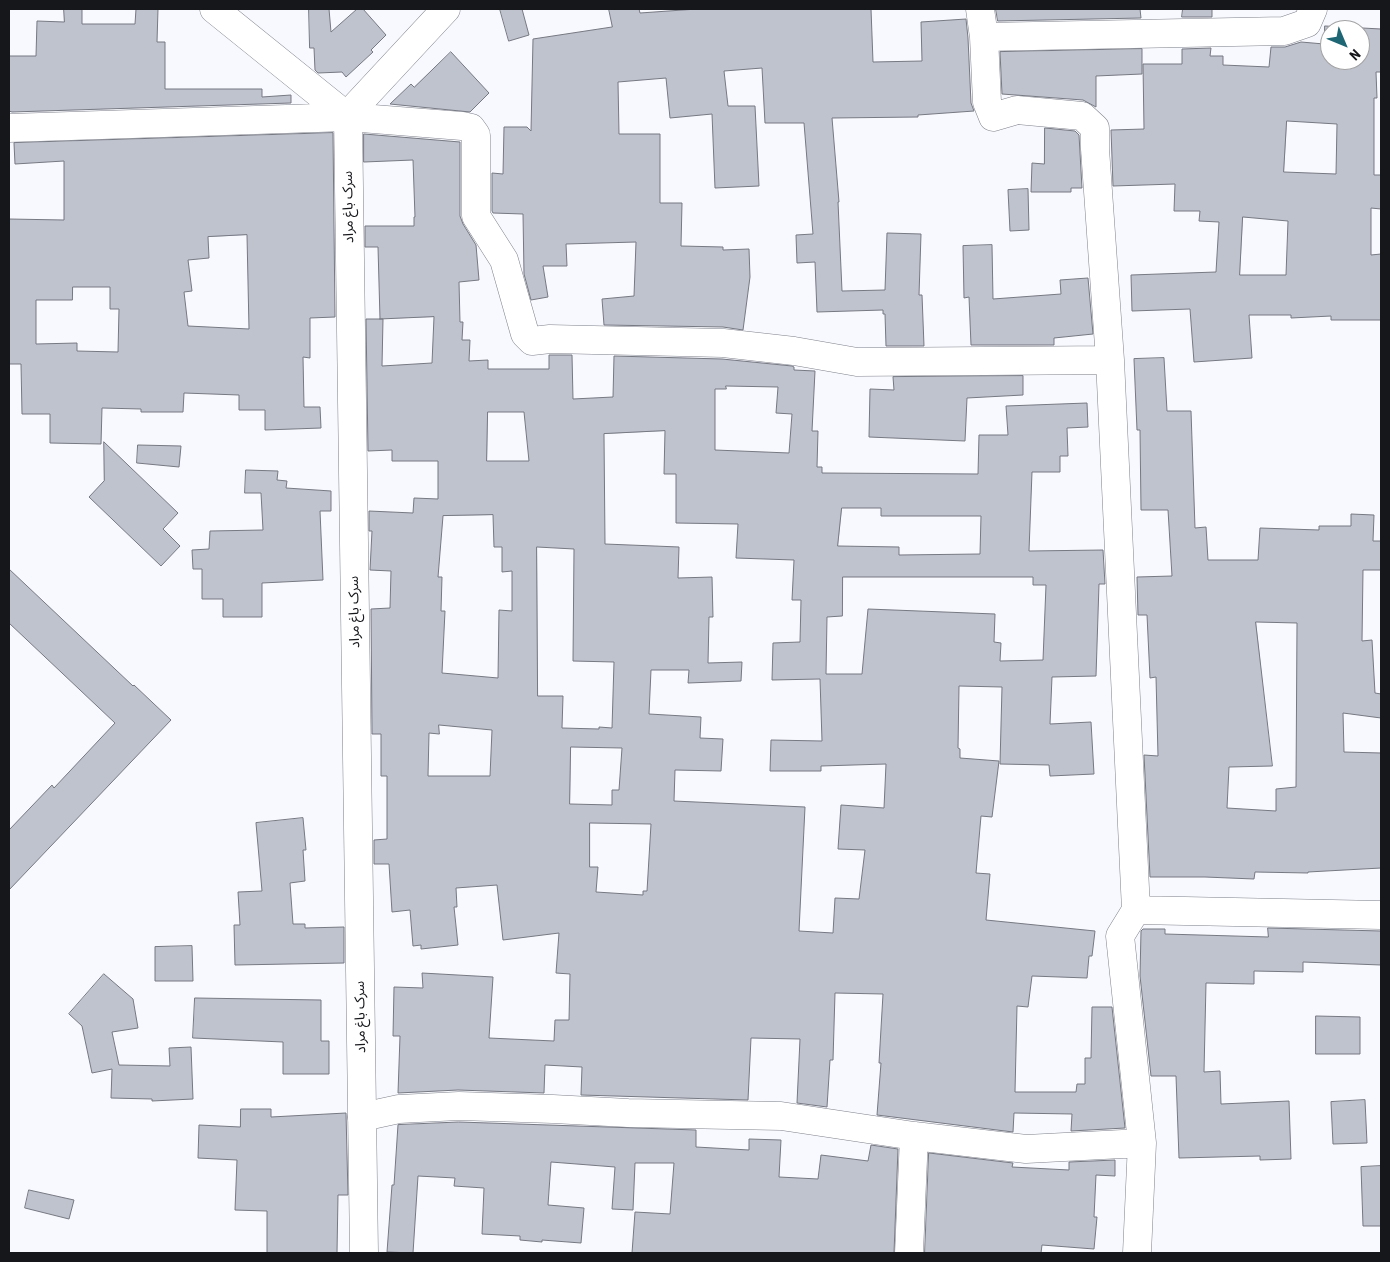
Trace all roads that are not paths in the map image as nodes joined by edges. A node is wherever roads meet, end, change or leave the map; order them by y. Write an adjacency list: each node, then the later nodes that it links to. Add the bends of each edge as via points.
1 (214, 9): 6 (street)
2 (446, 9): 6 (street)
3 (980, 9): 5 (street)
4 (1313, 9): 5 (street, via 1308,23 1284,30)
5 (984, 37): 8 (street, via 987,102 993,117 1017,110 1082,116 1096,128)
6 (348, 117): 7 (street); 8 (street, via 472,128 476,135 476,216 504,260 525,334 532,341 723,343 857,362); 11 (street, سرک باغ مراد)
7 (9, 128)
8 (1110, 360): 9 (street)
9 (1136, 910): 10 (street); 13 (street, via 1120,936)
10 (1381, 915)
11 (362, 1117): 12 (street, via 399,1109 459,1106 781,1116); 14 (street, سرک باغ مراد)
12 (914, 1136): 13 (street, via 1026,1149); 15 (street)
13 (1142, 1143): 16 (street)
14 (364, 1253)
15 (909, 1253)
16 (1137, 1253)

